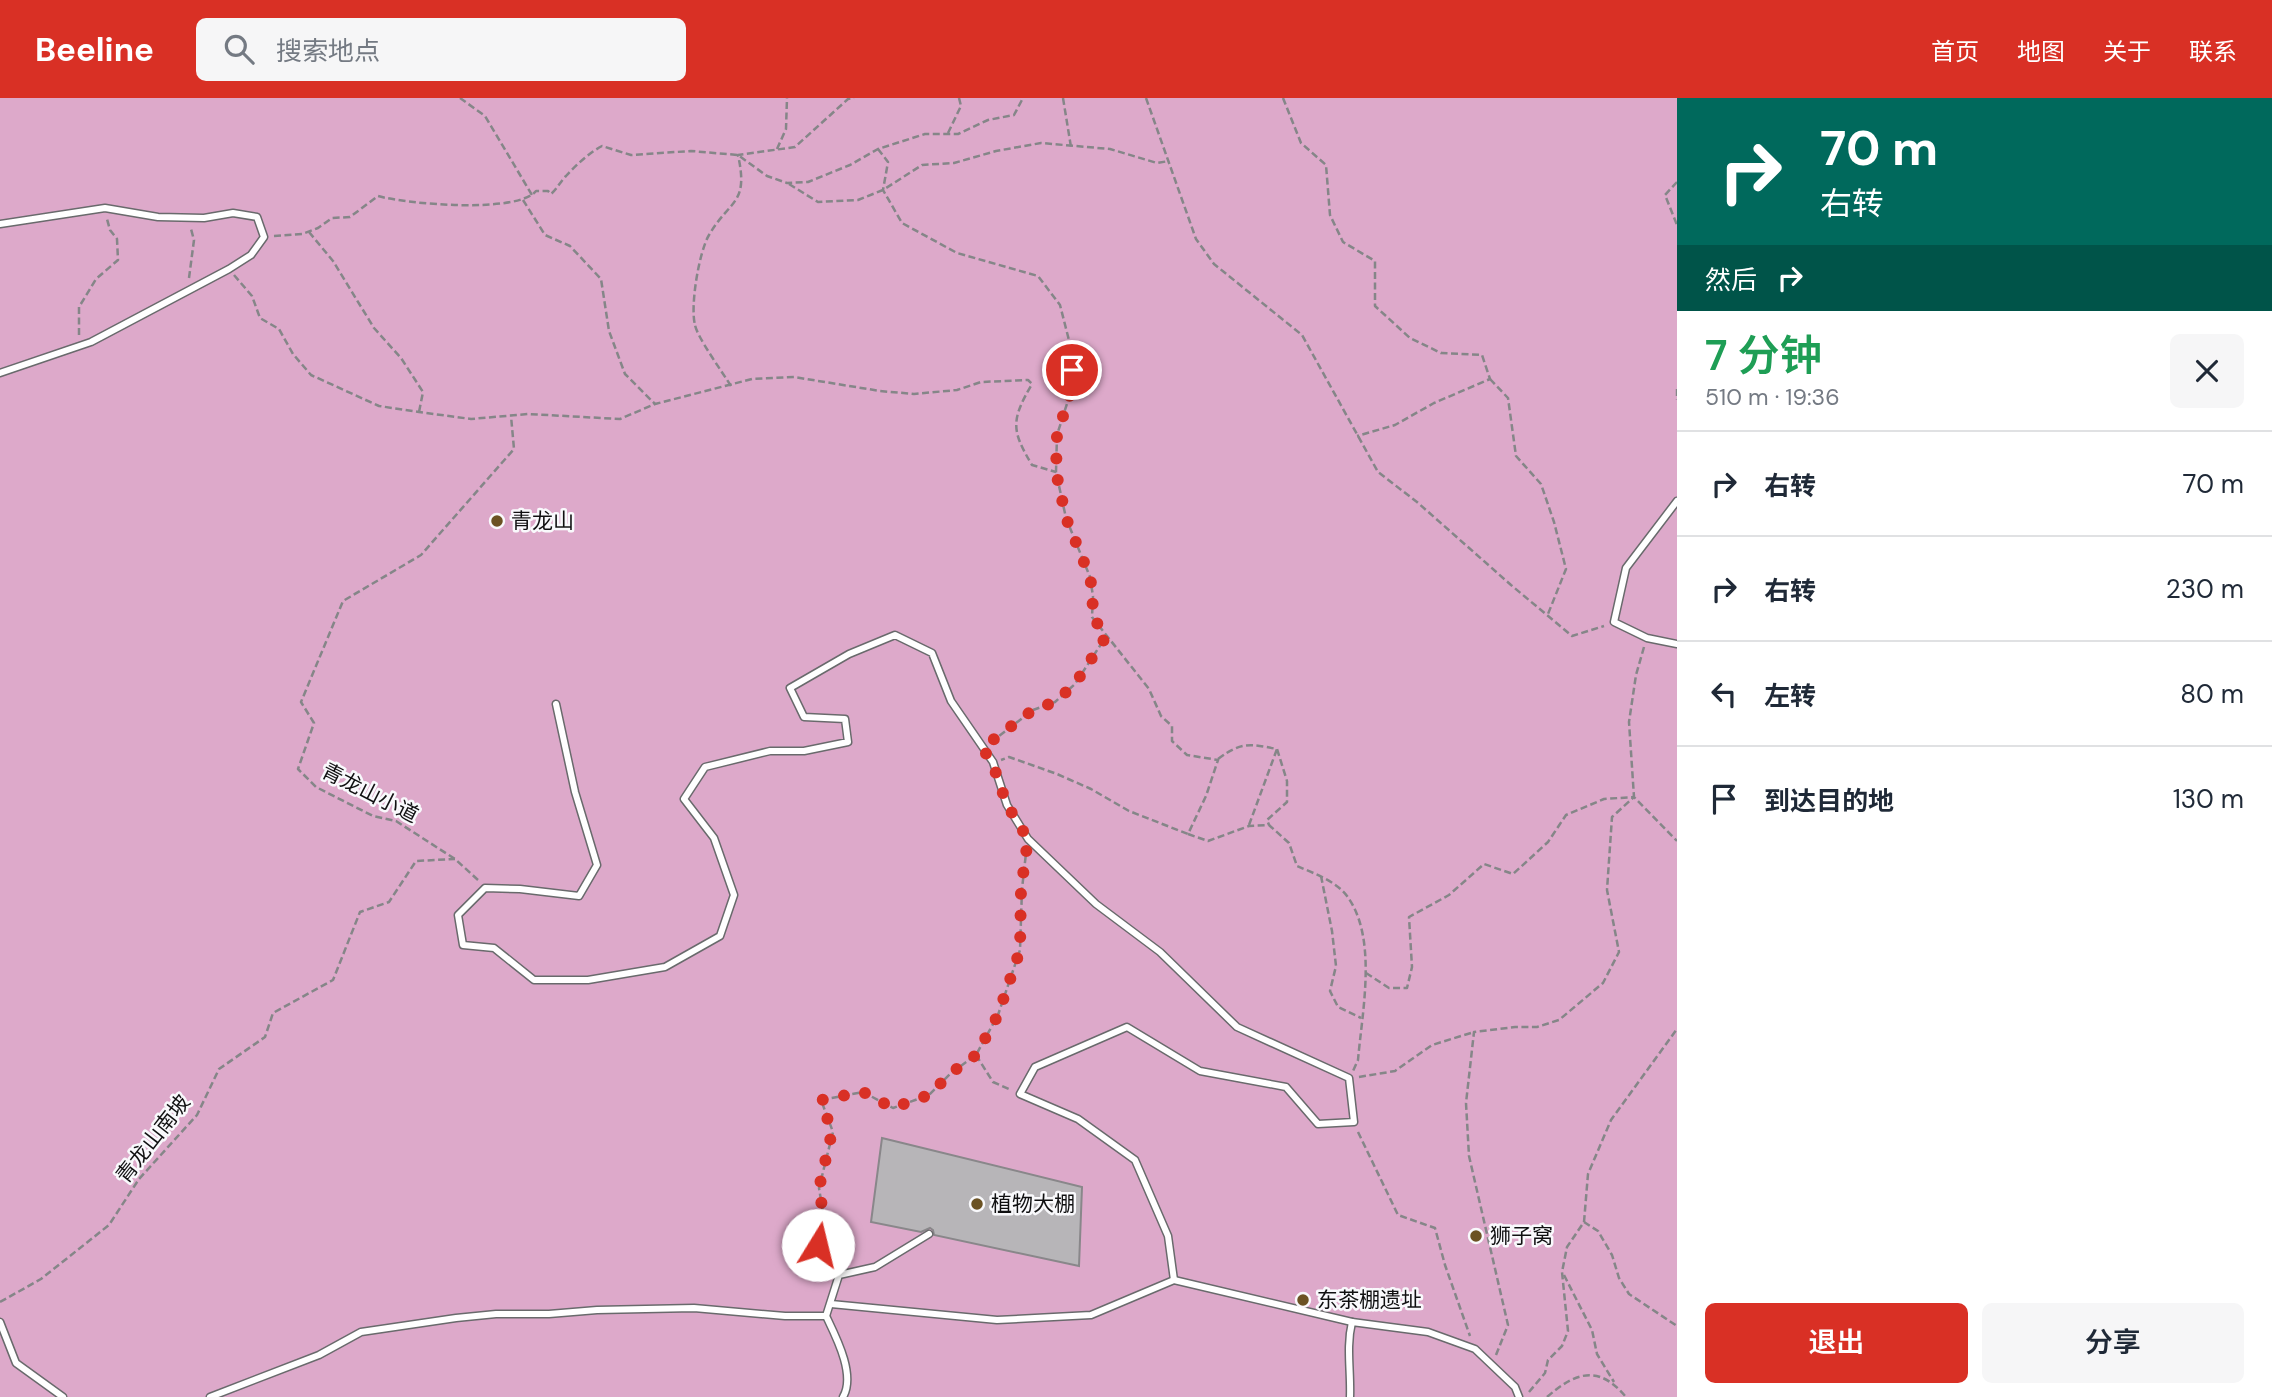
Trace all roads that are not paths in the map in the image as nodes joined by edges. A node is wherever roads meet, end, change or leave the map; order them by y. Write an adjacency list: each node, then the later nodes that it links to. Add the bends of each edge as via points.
1 (0, 224): 2 (lane, via 104,208 181,218 233,213 257,216 264,237 251,255 229,269 91,342)
2 (0, 373)
3 (1677, 501): 4 (lane, via 1626,568 1614,622 1647,638)
4 (1677, 644)
5 (556, 704): 7 (lane, via 597,865 579,896 485,888 458,915 463,945 494,948 534,980 588,980 665,967 720,936 734,895 714,838 684,799 705,767 770,751 804,751 848,742 845,719 804,717 790,688 849,654 895,635 932,653 951,701 992,762 1007,805 1028,839 1096,904 1160,952 1237,1027 1349,1078 1354,1122 1318,1124 1286,1087 1200,1071 1127,1027 1035,1067 1020,1094 1078,1119 1135,1160 1168,1236)
6 (929, 1234): 8 (lane, via 875,1267 839,1275)
7 (1174, 1280): 8 (lane, via 1090,1315 997,1320); 11 (lane)
8 (831, 1304): 9 (lane)
9 (826, 1316): 13 (lane, via 694,1308 456,1318 361,1332 319,1356); 14 (lane, via 845,1358 847,1391)
10 (0, 1322): 12 (lane, via 16,1363)
11 (1352, 1322): 15 (lane, via 1347,1341); 16 (lane, via 1428,1332 1475,1349)
12 (63, 1397)
13 (211, 1397)
14 (843, 1397)
15 (1350, 1397)
16 (1522, 1397)

